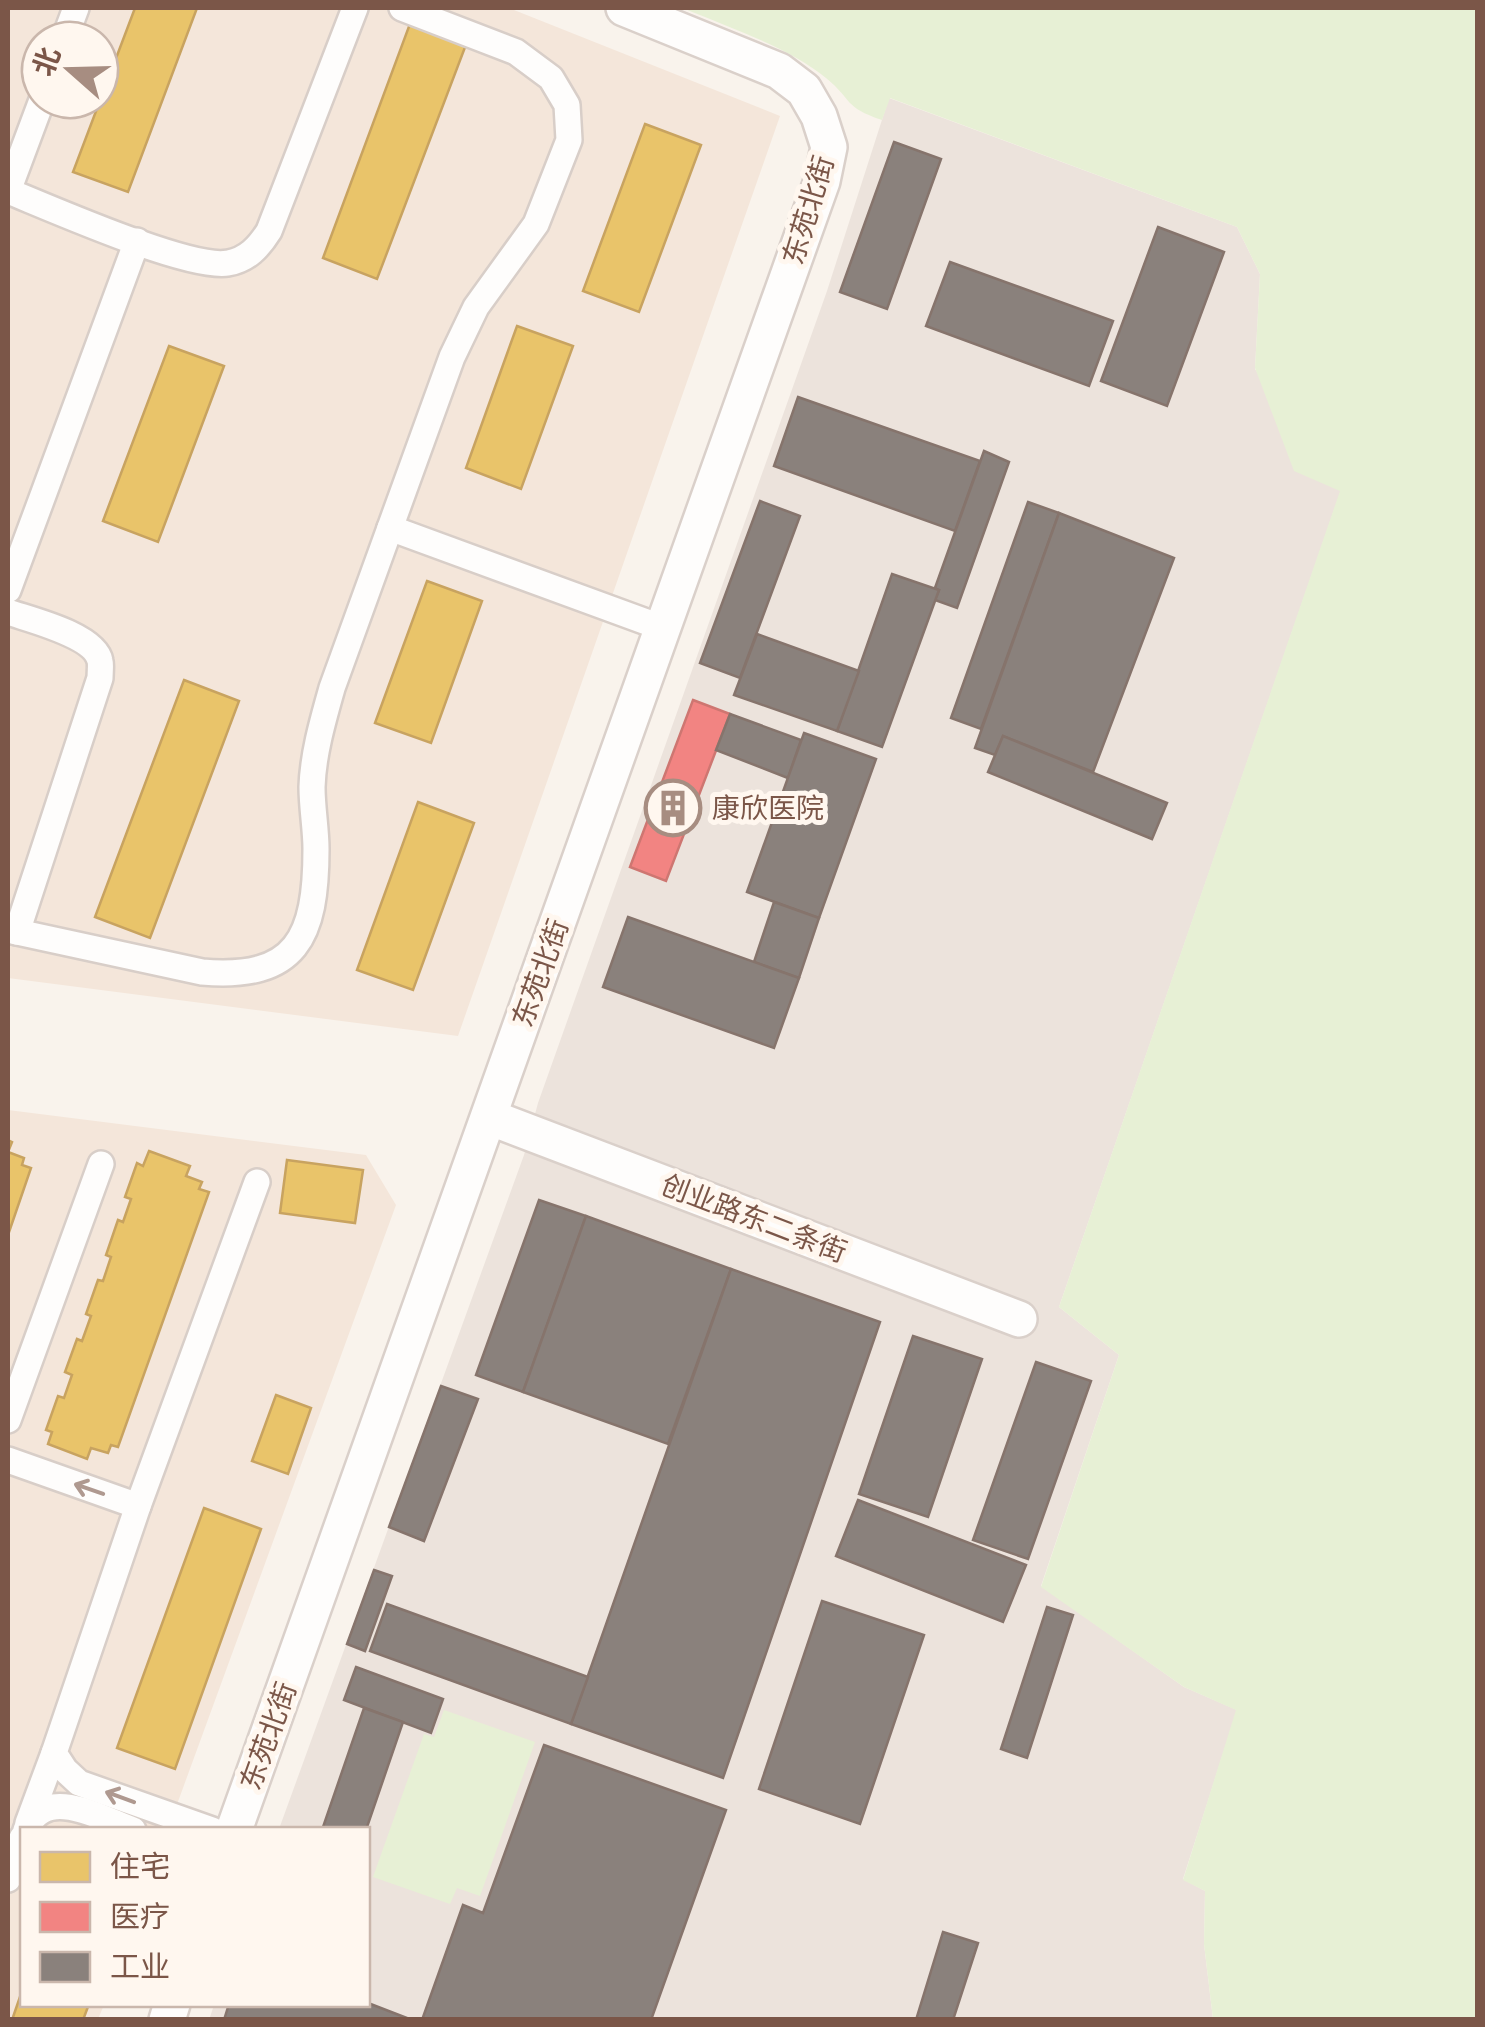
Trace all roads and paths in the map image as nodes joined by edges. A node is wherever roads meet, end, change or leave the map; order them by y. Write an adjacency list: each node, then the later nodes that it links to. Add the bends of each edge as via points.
1 (355, 8): 6 (street, via 257,250 223,264)
2 (402, 8): 7 (street, via 533,62 567,105 569,140 536,224 476,308 452,356)
3 (624, 8): 10 (main road, 东苑北街, via 779,71 804,90 829,147)
4 (35, 120): 5 (street)
5 (8, 191): 6 (street)
6 (138, 241): 8 (street)
7 (390, 528): 10 (street); 11 (street, via 320,730 312,786 314,885 309,920 294,950 271,967 224,974)
8 (8, 590)
9 (8, 612): 11 (street, via 84,640 100,662)
10 (662, 628): 12 (main road, 东苑北街)
11 (12, 931)
12 (488, 1117): 15 (main road, 创业路东二条街); 24 (main road, 东苑北街)
13 (101, 1164): 16 (street)
14 (257, 1182): 18 (street)
15 (1019, 1319)
16 (8, 1420)
17 (8, 1460): 18 (street, one-way to 17)
18 (138, 1506): 19 (street)
19 (54, 1753): 20 (street); 23 (street, one-way to 19, via 79,1782)
20 (26, 1827)
21 (27, 1827): 22 (street, via 39,1810 58,1804)
22 (124, 1827)
23 (204, 1827)
24 (235, 1827)
25 (20, 1845): 26 (street)
26 (8, 1880)

